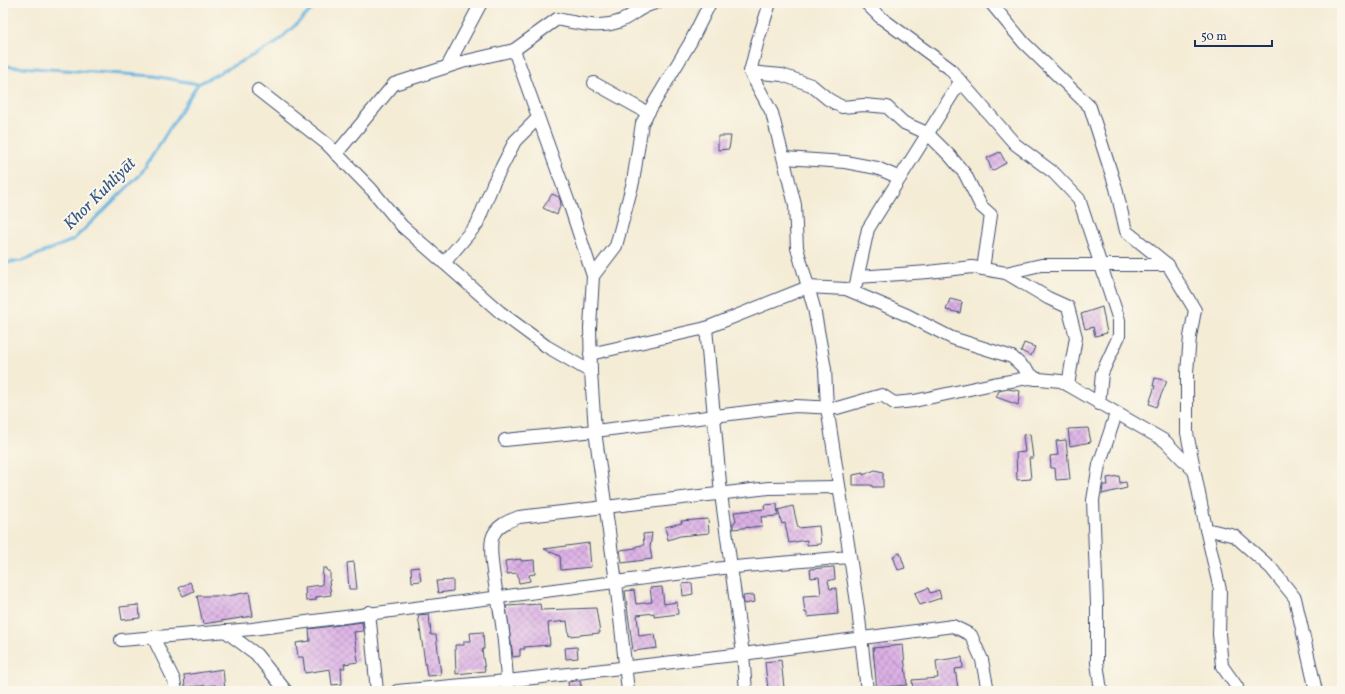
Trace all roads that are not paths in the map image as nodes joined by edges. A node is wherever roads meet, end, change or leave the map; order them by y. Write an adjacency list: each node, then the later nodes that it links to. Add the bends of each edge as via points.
1 (480, 3): 8 (street)
2 (656, 3): 7 (street, via 646,4 617,22 593,26 557,19)
3 (710, 3): 13 (street, via 690,43)
4 (770, 3): 9 (street)
5 (866, 3): 10 (street, via 880,17 949,68)
6 (991, 3): 21 (street, via 1024,43 1090,107 1116,188 1126,230)
7 (514, 50): 8 (street); 14 (street)
8 (447, 67): 16 (street, via 394,84)
9 (750, 72): 15 (street, via 782,75 811,85 842,107 887,107 904,123); 17 (street, via 772,113)
10 (960, 82): 15 (street); 20 (street, via 1015,144 1054,173 1079,199)
11 (594, 83): 13 (street)
12 (258, 90): 16 (street)
13 (648, 113): 24 (street, via 642,123 633,182 616,246)
14 (538, 118): 19 (street, via 515,141 493,184 477,224); 24 (street)
15 (927, 133): 18 (street); 22 (street, via 965,174 981,206 991,215)
16 (336, 154): 19 (street, via 372,190 402,226)
17 (785, 158): 18 (street, via 845,162 877,168); 26 (street, via 795,205 798,248)
18 (900, 178): 25 (street, via 868,229)
19 (444, 263): 30 (street, via 500,312 546,346)
20 (1102, 264): 21 (street); 23 (street, via 1041,265); 33 (street, via 1119,320 1119,336 1102,373)
21 (1168, 265): 39 (street, via 1195,310 1187,372 1187,434)
22 (982, 269): 23 (street); 25 (street, via 972,267)
23 (1006, 273): 32 (street, via 1068,307 1076,337)
24 (593, 276): 29 (street)
25 (858, 277): 27 (street)
26 (808, 287): 27 (street, via 846,289); 28 (street); 34 (street, via 825,369)
27 (854, 293): 31 (street, via 907,315 952,338 1012,357)
28 (706, 328): 29 (street); 36 (street)
29 (590, 354): 30 (street)
30 (590, 372): 37 (street)
31 (1036, 379): 32 (street, via 1061,381); 34 (street, via 993,384 914,401 894,403 882,395 837,408)
32 (1068, 385): 33 (street)
33 (1099, 404): 35 (street)
34 (826, 407): 36 (street, via 795,406); 40 (street)
35 (1116, 414): 39 (street, via 1165,441); 64 (street, via 1099,465 1093,500 1097,663)
36 (714, 416): 37 (street); 41 (street)
37 (595, 431): 38 (street); 42 (street)
38 (505, 440)
39 (1194, 471): 43 (street)
40 (837, 487): 41 (street, via 769,488); 44 (street)
41 (721, 494): 42 (street); 45 (street)
42 (606, 507): 46 (street); 47 (street, via 519,517 505,522 492,539)
43 (1206, 530): 65 (street, via 1220,590 1219,634 1222,666 1237,687); 66 (street, via 1235,536 1271,568 1295,598)
44 (849, 557): 45 (street); 51 (street)
45 (732, 568): 46 (street); 53 (street)
46 (616, 582): 47 (street); 54 (street)
47 (498, 596): 48 (street); 55 (street)
48 (369, 612): 49 (street); 58 (street)
49 (225, 631): 50 (street); 57 (street, via 256,654)
50 (153, 637): 52 (street); 56 (street, via 174,680)
51 (861, 639): 53 (street); 62 (street); 63 (street, via 953,626 970,635 982,660)
52 (121, 640)
53 (743, 654): 54 (street); 61 (street)
54 (625, 667): 55 (street); 60 (street)
55 (508, 686): 59 (street)
56 (176, 691)
57 (286, 691)
58 (376, 691)
59 (397, 691)
60 (628, 691)
61 (746, 691)
62 (867, 691)
63 (988, 691)
64 (1101, 691)
65 (1235, 691)
66 (1316, 691)

